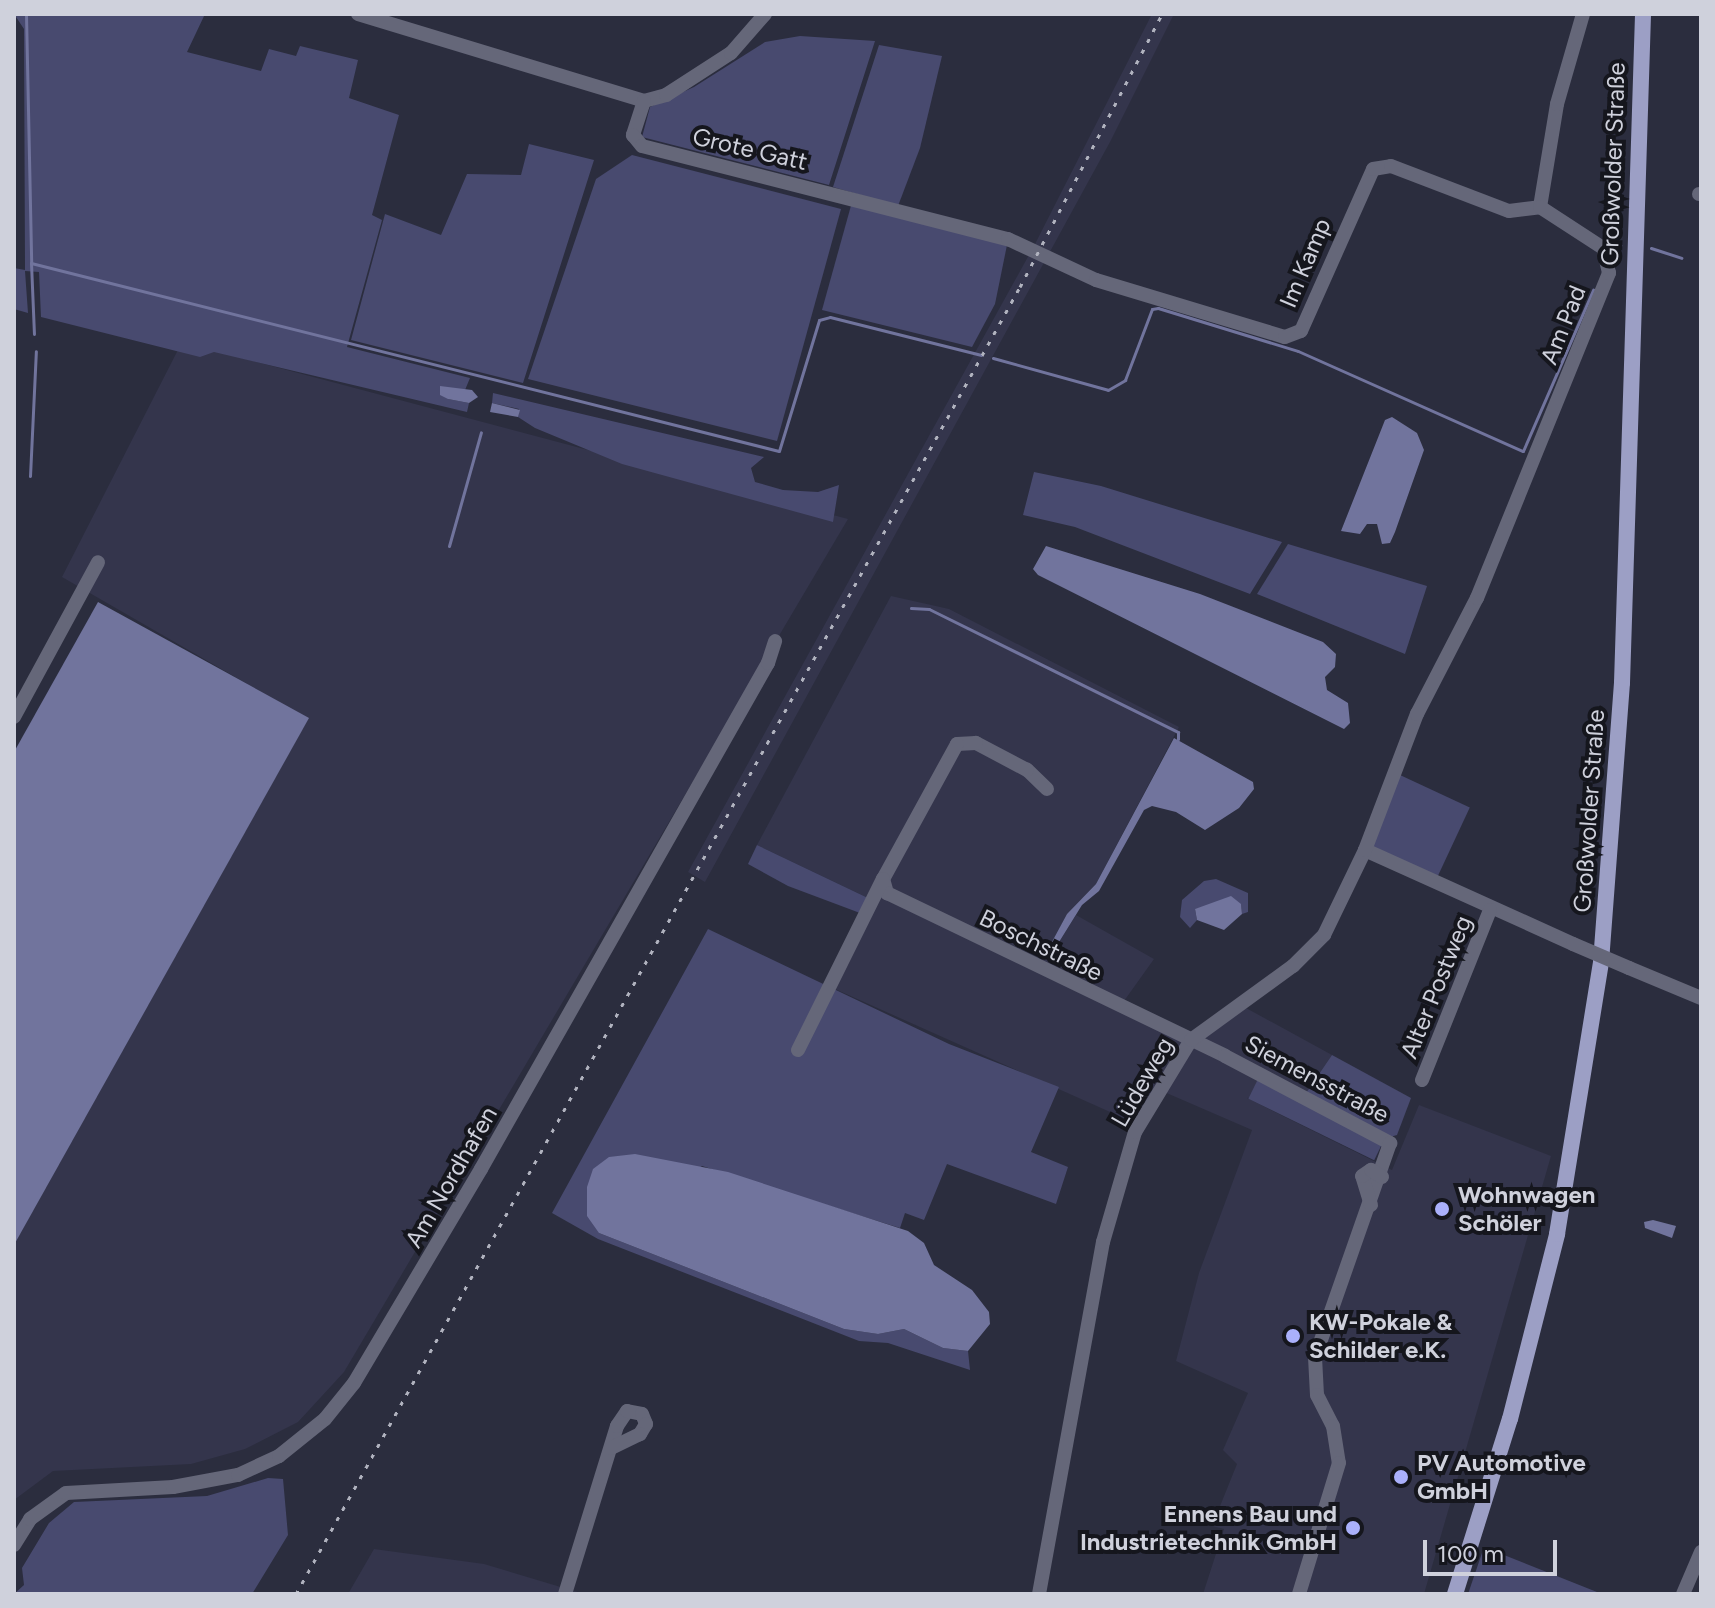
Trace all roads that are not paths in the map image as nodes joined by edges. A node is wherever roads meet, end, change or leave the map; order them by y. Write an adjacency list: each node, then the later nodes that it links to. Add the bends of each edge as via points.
1 (358, 14): 5 (street)
2 (765, 14): 5 (street, via 731,53 666,95)
3 (1583, 14): 6 (street, via 1557,104)
4 (1643, 14): 26 (main road, Großwolder Straße, via 1622,683 1602,950 1557,1234 1510,1419)
5 (644, 101): 7 (street, Grote Gatt, via 633,135 642,146 930,217)
6 (1540, 207): 7 (street, Im Kamp, via 1509,211 1391,166 1373,169 1301,331 1292,337 1096,280); 10 (street, Am Pad, via 1603,248 1610,268)
7 (1043, 254)
8 (98, 562): 11 (street)
9 (775, 641): 21 (street, Am Nordhafen, via 768,663 481,1169 354,1383 325,1419 279,1456 238,1475 173,1487 66,1493 30,1519)
10 (1443, 672): 13 (street, Lüdeweg, via 1417,714)
11 (14, 717)
12 (1047, 789): 14 (street, via 1027,770 976,743 957,744)
13 (1365, 850): 15 (street, Alter Postweg); 17 (street, Lüdeweg, via 1316,945)
14 (883, 879): 17 (street, Boschstraße, via 887,893); 18 (street)
15 (1490, 910): 16 (street, Alter Postweg, bridge); 19 (street, Alter Postweg)
16 (1701, 998)
17 (1191, 1040): 24 (street, Lüdeweg, via 1148,1106 1115,1192); 25 (street, Siemensstraße, via 1384,1137 1391,1151 1315,1357 1317,1395 1333,1426 1339,1463)
18 (798, 1050)
19 (1422, 1080)
20 (611, 1448): 23 (street)
21 (14, 1545)
22 (1701, 1552): 27 (street)
23 (565, 1594)
24 (1039, 1594)
25 (1299, 1594)
26 (1455, 1594)
27 (1683, 1594)

